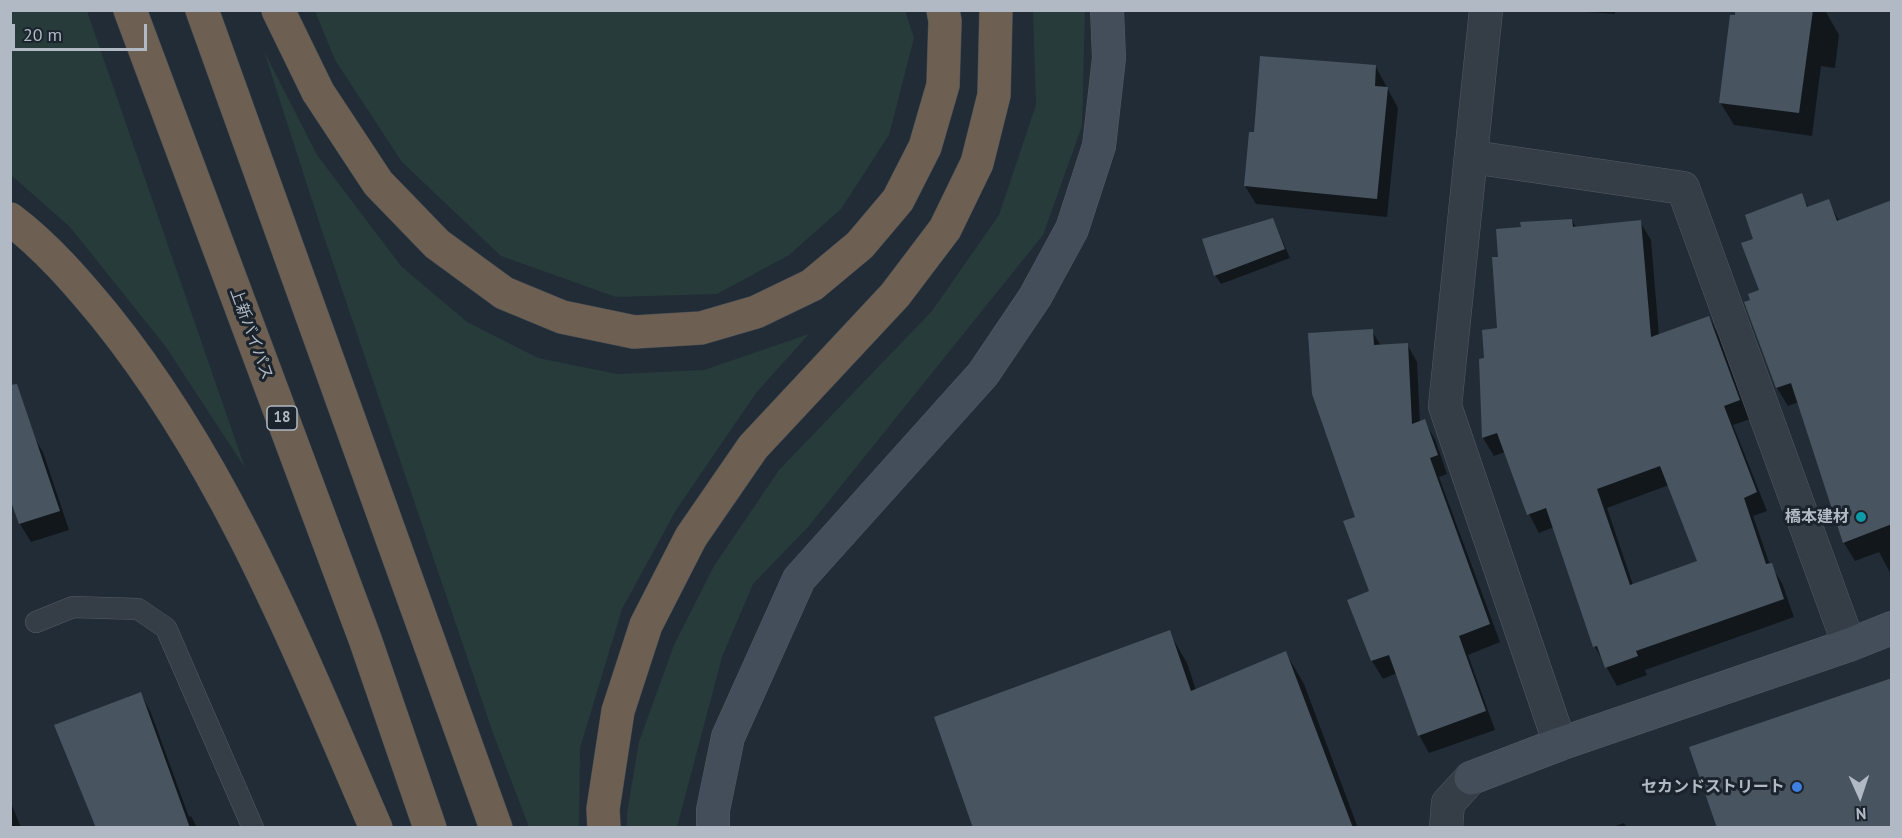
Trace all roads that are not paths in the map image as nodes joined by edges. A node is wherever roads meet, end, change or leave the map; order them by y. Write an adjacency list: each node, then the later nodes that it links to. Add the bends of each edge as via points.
1 (130, 10): 16 (highway, 上新バイパス / 18, via 365,639)
2 (202, 10): 17 (highway)
3 (278, 10): 4 (highway, via 318,92 378,183 437,244 504,293 562,317 634,332 701,328 756,312 812,285 860,245 898,200 925,147 943,85)
4 (943, 10)
5 (996, 10): 18 (highway, via 994,95 977,162 945,228 895,295 753,447 691,537 646,625 618,711 603,808)
6 (1107, 10): 19 (street, via 1108,58 1099,146 1072,229 1035,297 983,374 799,579 728,737)
7 (1486, 10): 8 (street)
8 (1472, 157): 12 (street, via 1683,188); 13 (street, via 1445,406)
9 (10, 219): 15 (highway, via 76,281 128,345 176,414 241,530)
10 (36, 622): 14 (lane, via 73,607 138,609 166,628)
11 (1892, 628): 12 (street)
12 (1849, 645): 13 (street)
13 (1560, 744): 20 (street, via 1471,778 1448,803)
14 (252, 828)
15 (376, 828)
16 (430, 828)
17 (496, 828)
18 (604, 828)
19 (713, 828)
20 (1446, 828)

